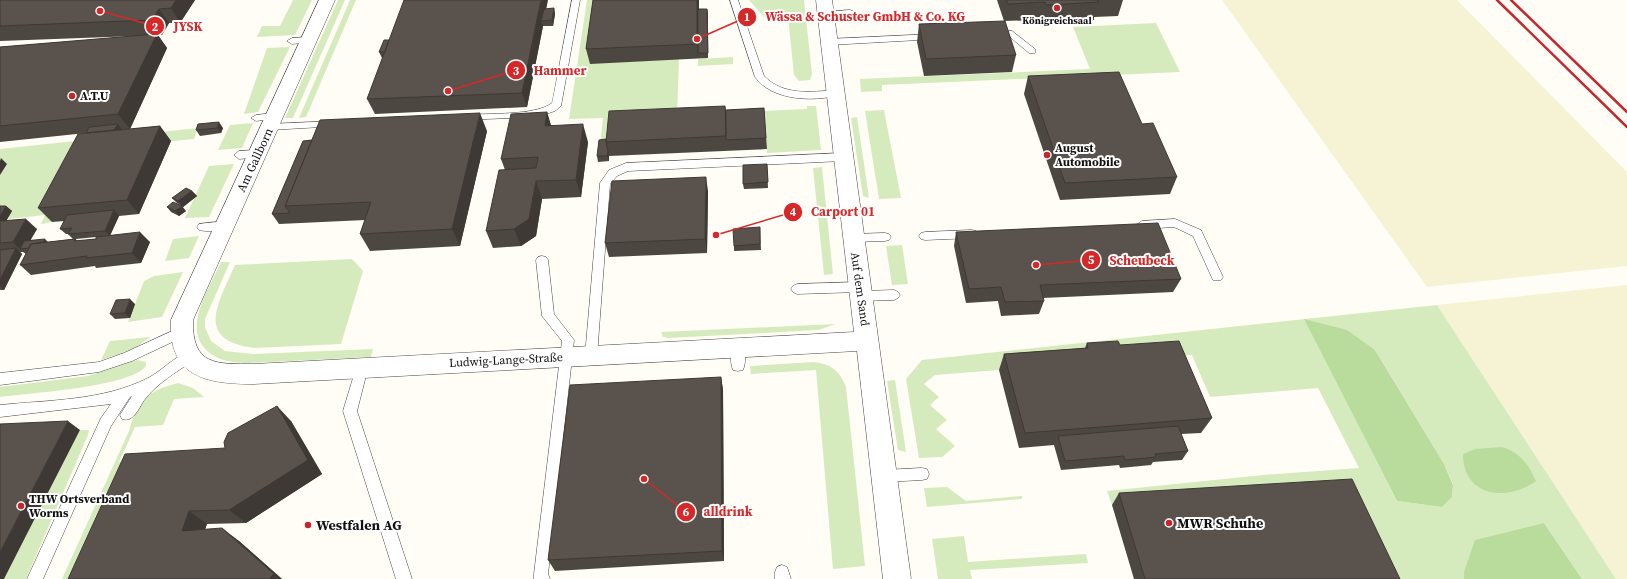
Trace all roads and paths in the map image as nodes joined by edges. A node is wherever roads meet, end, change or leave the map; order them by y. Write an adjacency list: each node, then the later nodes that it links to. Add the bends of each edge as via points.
1 (327, 0): 12 (street, Am Gallborn, via 301,41)
2 (576, 0): 11 (lane, via 557,104 537,114)
3 (734, 0): 10 (lane, via 760,77 765,84 794,94)
4 (825, 7): 5 (lane); 8 (street, Auf dem Sand)
5 (850, 13)
6 (988, 35): 9 (lane, via 1012,34)
7 (940, 37): 8 (lane)
8 (829, 42): 10 (street, Auf dem Sand)
9 (1032, 51)
10 (836, 93): 16 (street, Auf dem Sand)
11 (451, 118)
12 (267, 120): 13 (lane); 14 (street, Am Gallborn)
13 (349, 124)
14 (258, 154): 15 (lane); 17 (street, Am Gallborn)
15 (238, 155)
16 (843, 157): 23 (street, Auf dem Sand); 31 (lane, via 626,167 613,173 605,182)
17 (226, 224): 19 (lane); 29 (street, Am Gallborn)
18 (1128, 226): 25 (lane, via 1175,223 1197,233)
19 (204, 227)
20 (980, 233): 21 (lane)
21 (925, 236)
22 (885, 237): 23 (lane)
23 (853, 238): 27 (street, Auf dem Sand)
24 (542, 260): 33 (lane, via 548,316 568,340)
25 (1217, 278)
26 (798, 289): 27 (lane)
27 (860, 291): 28 (lane); 30 (street, Auf dem Sand)
28 (894, 295)
29 (181, 326): 32 (street, via 182,344); 35 (lane, via 128,357 99,367)
30 (867, 341): 31 (street, Ludwig-Lange-Straße, via 738,357); 41 (street, Auf dem Sand)
31 (591, 356): 33 (street, Ludwig-Lange-Straße)
32 (189, 357): 34 (street, Ludwig-Lange-Straße, via 193,363 205,369 239,375); 36 (lane)
33 (565, 357): 34 (street, Ludwig-Lange-Straße); 44 (lane)
34 (362, 368): 43 (lane, via 350,411)
35 (0, 379)
36 (150, 383): 37 (lane); 39 (lane)
37 (125, 393): 38 (lane, via 83,402); 42 (lane, via 103,428)
38 (0, 411)
39 (127, 415)
40 (922, 474): 41 (lane)
41 (885, 476): 45 (street, Auf dem Sand)
42 (35, 579)
43 (404, 579)
44 (542, 579)
45 (897, 579)

